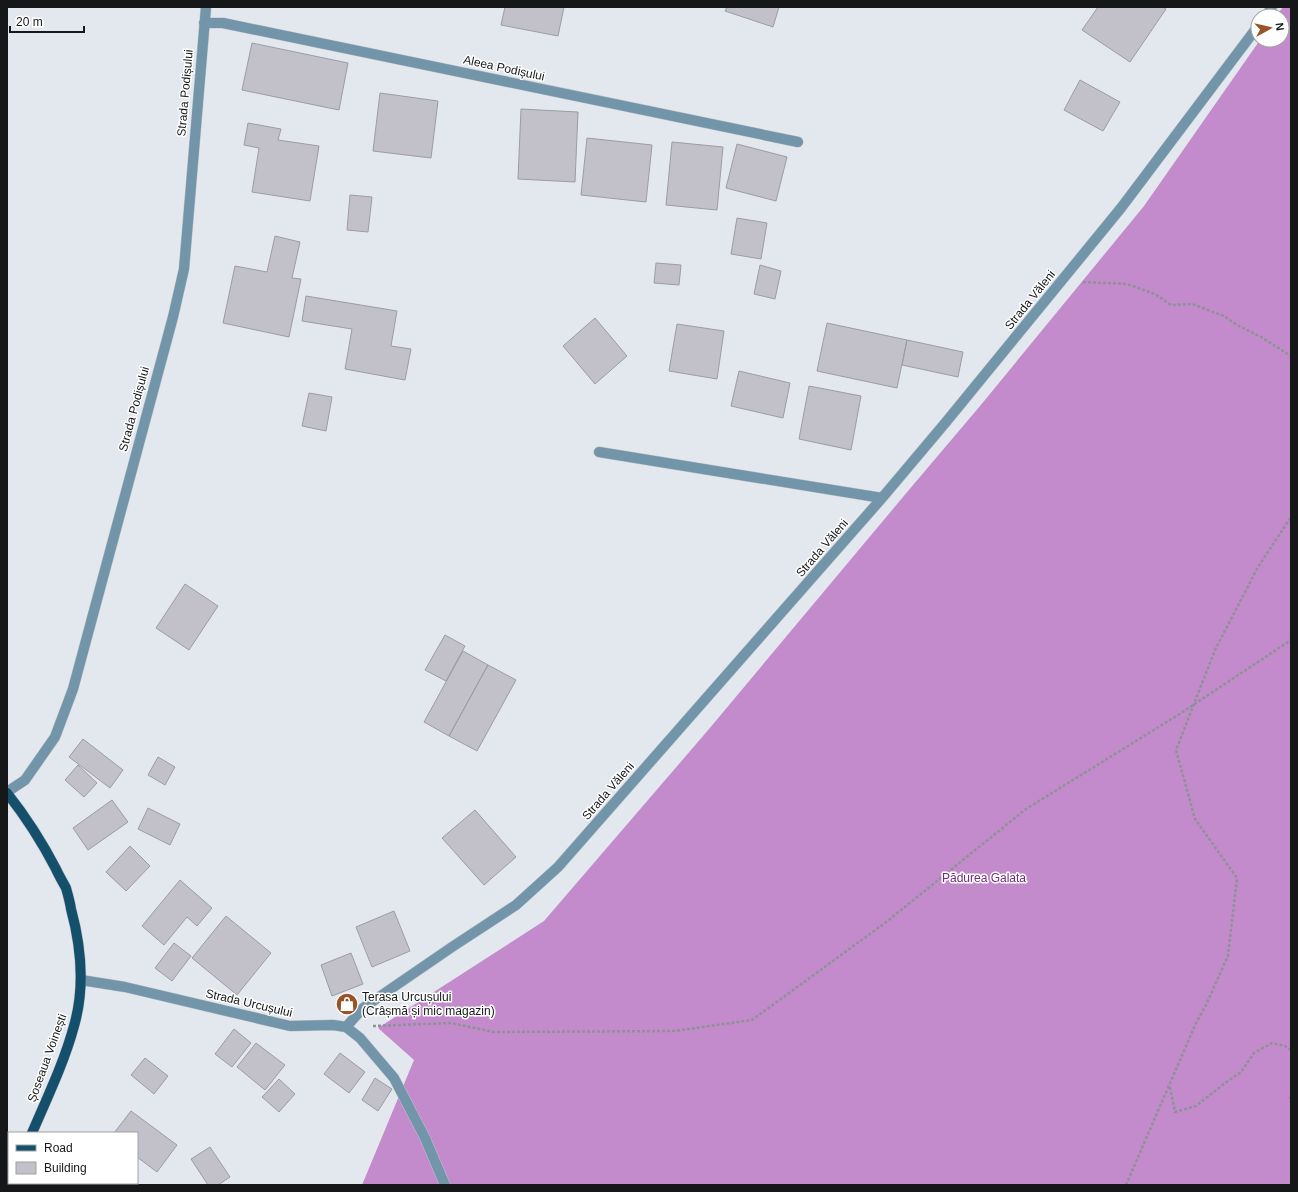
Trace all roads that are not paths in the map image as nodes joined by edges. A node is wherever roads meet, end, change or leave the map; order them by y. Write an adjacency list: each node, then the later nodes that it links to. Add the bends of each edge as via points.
1 (206, 7): 2 (street, Strada Podișului)
2 (204, 23): 4 (street, Aleea Podișului, via 223,23); 7 (street, Strada Podișului, via 184,269 173,317 73,689 55,737 25,780)
3 (1250, 37): 6 (street, Strada Văleni, via 1121,208)
4 (798, 142)
5 (599, 452): 6 (street)
6 (882, 498): 9 (street, Strada Văleni, via 558,867 516,905 363,1008)
7 (7, 793): 8 (main road, Șoseaua Voinești, via 49,854 66,888 76,927)
8 (80, 980): 9 (street, Strada Urcușului, via 125,987 290,1026); 10 (main road, Șoseaua Voinești, via 74,1025)
9 (346, 1027): 11 (street, via 360,1038 394,1078 425,1138)
10 (32, 1132)
11 (445, 1185)

